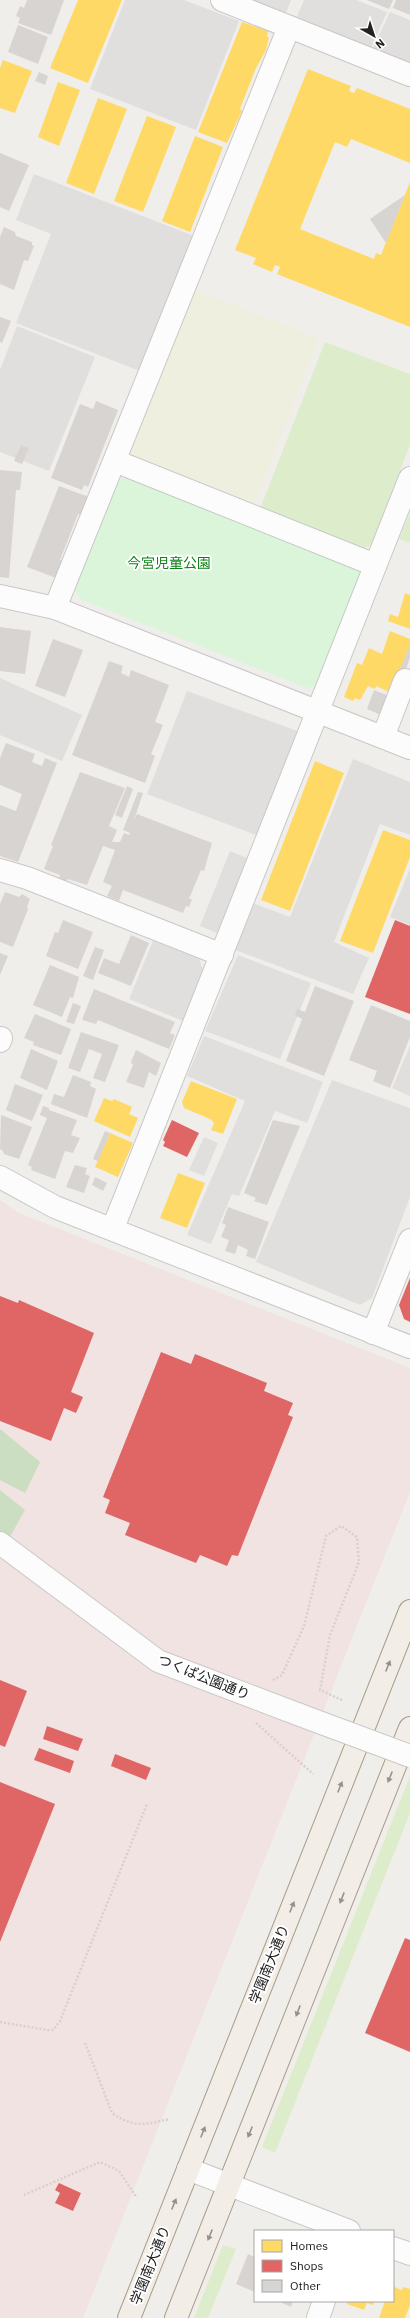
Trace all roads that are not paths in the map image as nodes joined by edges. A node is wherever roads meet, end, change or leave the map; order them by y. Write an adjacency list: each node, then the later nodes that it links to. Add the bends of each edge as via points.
1 (222, 0): 2 (street)
2 (289, 27): 3 (street); 4 (street)
3 (410, 75)
4 (115, 461): 6 (street); 8 (street)
5 (410, 478): 6 (street)
6 (375, 565): 10 (street)
7 (0, 596): 8 (street)
8 (55, 608): 10 (street)
9 (405, 680): 11 (street)
10 (318, 712): 11 (street); 14 (street)
11 (383, 737): 12 (street)
12 (410, 748)
13 (0, 870): 14 (street, via 27,878)
14 (222, 955): 16 (street)
15 (0, 1177): 16 (street, via 55,1207)
16 (113, 1228): 18 (street)
17 (410, 1240): 18 (street)
18 (373, 1332): 19 (street)
19 (410, 1347)
20 (0, 1543): 23 (street, つくば公園通り, bridge, via 158,1661)
21 (410, 1611): 24 (main road, 学園南大通り, one-way to 21)
22 (410, 1728): 25 (main road, one-way to 25)
23 (410, 1756)
24 (188, 2169): 25 (street); 29 (main road, 学園南大通り, one-way to 24)
25 (229, 2185): 26 (street); 30 (main road, one-way to 30)
26 (346, 2230)
27 (394, 2248): 28 (street)
28 (410, 2254)
29 (129, 2318)
30 (176, 2318)

